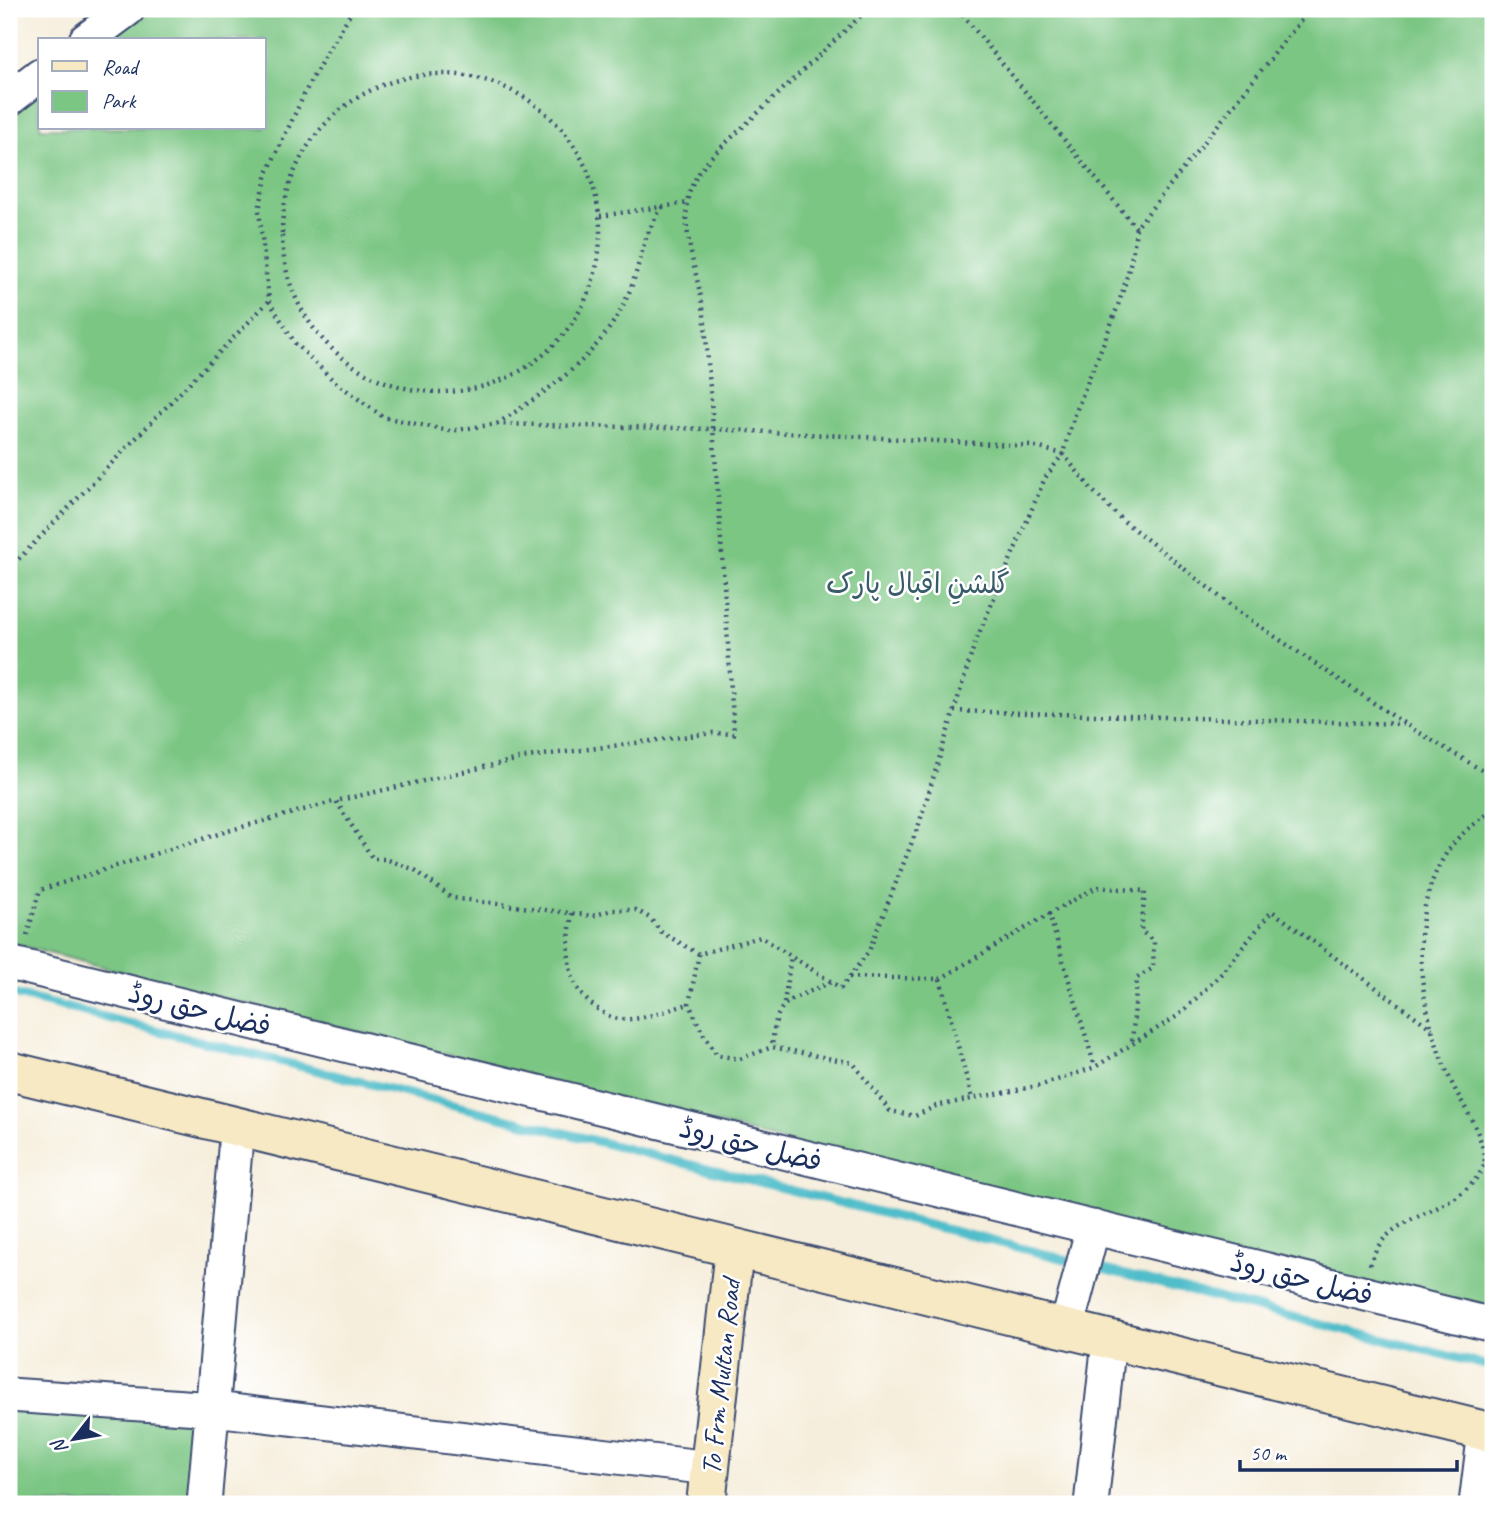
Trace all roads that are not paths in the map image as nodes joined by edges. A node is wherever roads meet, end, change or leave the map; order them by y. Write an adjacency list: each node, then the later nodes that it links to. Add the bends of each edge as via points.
1 (128, 9): 2 (street)
2 (89, 38)
3 (38, 77): 4 (street)
4 (9, 99)
5 (14, 964): 8 (street, فضل حق روڈ)
6 (9, 1071): 7 (main road)
7 (237, 1127): 9 (main road); 14 (street)
8 (1090, 1237): 10 (street, فضل حق روڈ); 11 (street)
9 (734, 1249): 11 (main road); 16 (main road, To Frm Multan Road)
10 (1493, 1325)
11 (1066, 1331): 12 (main road)
12 (1110, 1341): 15 (main road); 18 (street)
13 (9, 1395): 14 (street)
14 (214, 1409): 16 (street); 17 (street)
15 (1489, 1432): 19 (street)
16 (708, 1486)
17 (204, 1504)
18 (1091, 1504)
19 (1476, 1504)

